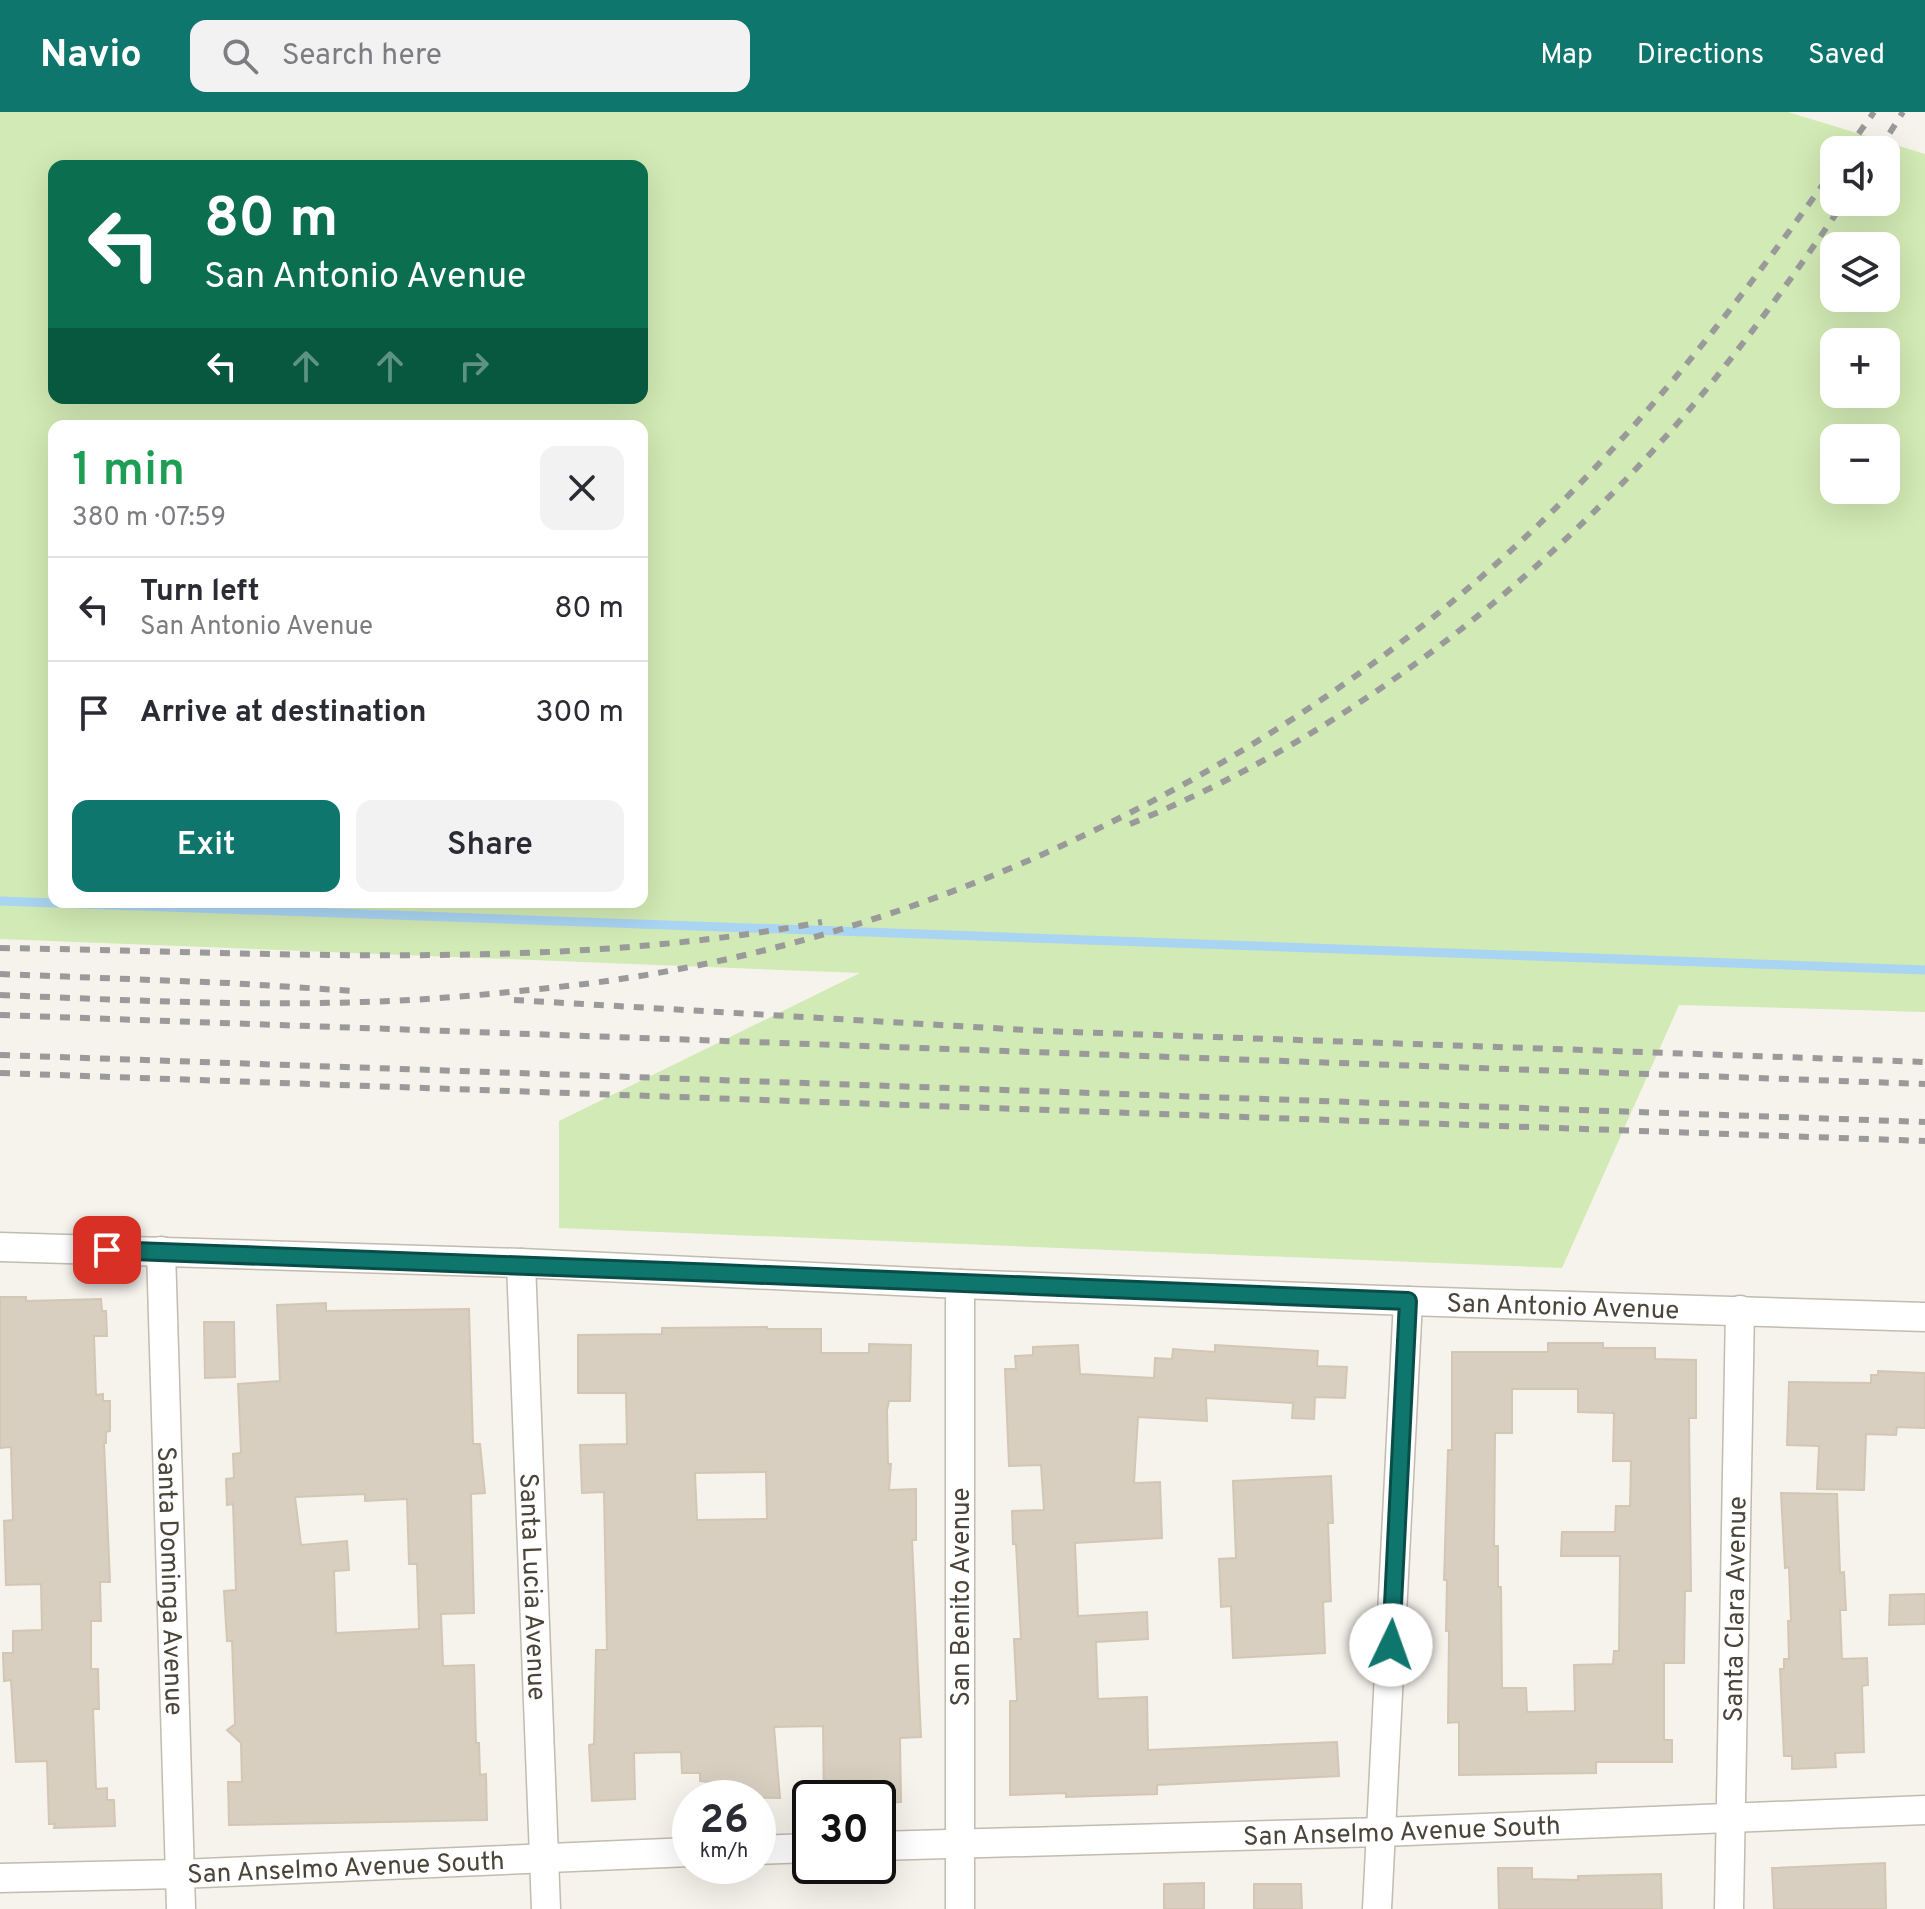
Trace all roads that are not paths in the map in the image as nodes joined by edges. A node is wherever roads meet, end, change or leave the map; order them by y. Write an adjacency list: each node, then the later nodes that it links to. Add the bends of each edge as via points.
1 (0, 1247): 2 (street, San Antonio Avenue)
2 (161, 1251): 3 (street, San Antonio Avenue); 15 (street, Santa Dominga Avenue)
3 (521, 1263): 4 (street, San Antonio Avenue); 14 (street, Santa Lucia Avenue)
4 (960, 1284): 5 (street, San Antonio Avenue); 11 (street, San Benito Avenue)
5 (1408, 1301): 6 (street, San Antonio Avenue); 10 (street)
6 (1740, 1310): 7 (street, San Antonio Avenue); 9 (street, Santa Clara Avenue)
7 (1925, 1317)
8 (1925, 1810): 9 (street, San Anselmo Avenue South)
9 (1731, 1818): 10 (street, San Anselmo Avenue South); 21 (street, Santa Clara Avenue)
10 (1382, 1832): 11 (street, San Anselmo Avenue South); 20 (street)
11 (961, 1843): 12 (street, San Anselmo Avenue South); 19 (street, San Benito Avenue)
12 (896, 1845)
13 (672, 1853): 14 (street, San Anselmo Avenue South)
14 (544, 1857): 15 (street, San Anselmo Avenue South); 18 (street, Santa Lucia Avenue)
15 (180, 1874): 16 (street, San Anselmo Avenue South); 17 (street, Santa Dominga Avenue)
16 (0, 1878)
17 (181, 1909)
18 (546, 1909)
19 (960, 1909)
20 (1377, 1909)
21 (1729, 1909)

